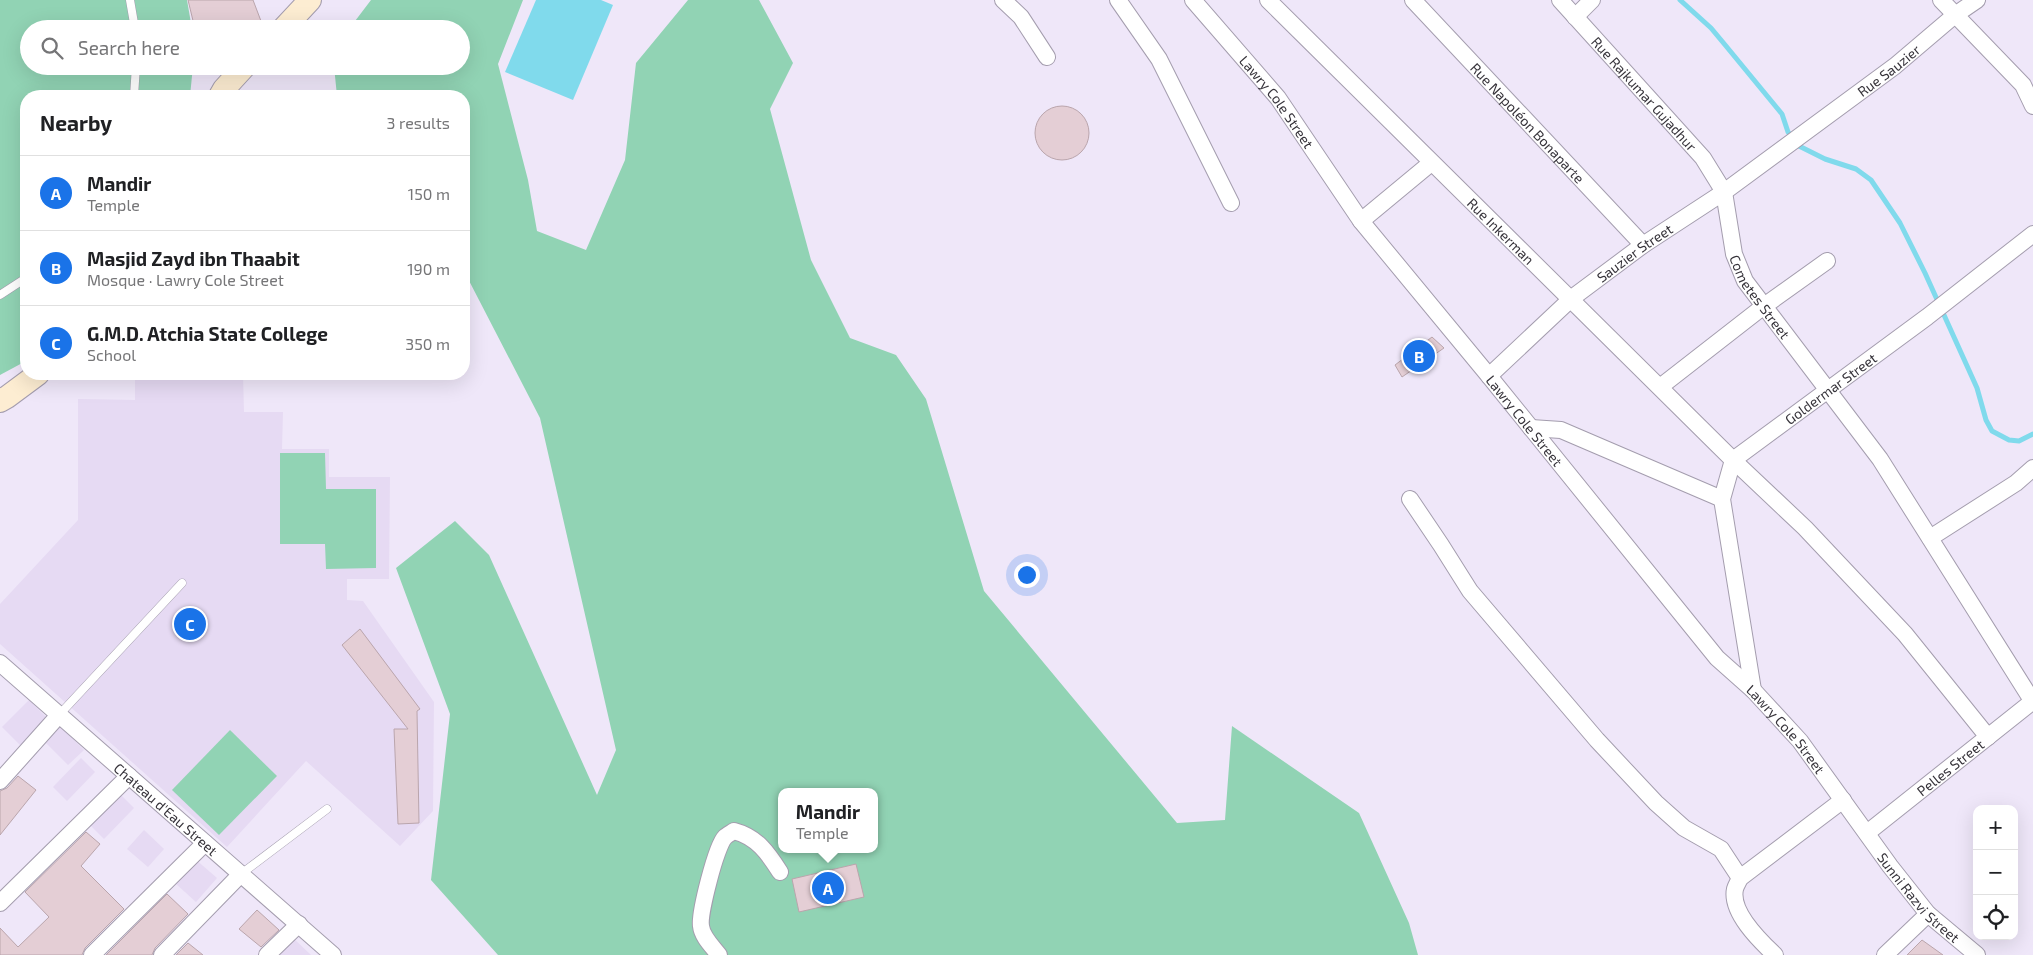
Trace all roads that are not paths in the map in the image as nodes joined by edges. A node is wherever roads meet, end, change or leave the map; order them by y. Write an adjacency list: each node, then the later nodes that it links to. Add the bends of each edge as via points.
1 (130, 0): 15 (lane)
2 (290, 0): 16 (main road)
3 (310, 0): 17 (main road)
4 (1003, 0): 18 (street, via 1021,17)
5 (1118, 0): 27 (street, via 1159,59)
6 (1194, 0): 28 (street, Lawry Cole Street, via 1278,98)
7 (1268, 0): 25 (street, Rue Inkerman)
8 (1413, 0): 30 (street, Rue Napoléon Bonaparte)
9 (1560, 0): 14 (street, Rue Rajkumar Gujadhur)
10 (1592, 0): 14 (street)
11 (1941, 0): 13 (street)
12 (1977, 0): 13 (street, Rue Sauzier)
13 (1955, 15): 23 (street, via 2023,85); 24 (street, Rue Sauzier, via 1895,66)
14 (1575, 17): 26 (street, Rue Rajkumar Gujadhur, via 1702,158)
15 (133, 20)
16 (286, 20)
17 (291, 20)
18 (1047, 57)
19 (135, 75): 21 (lane)
20 (237, 75): 22 (main road)
21 (134, 90)
22 (223, 90)
23 (2033, 106)
24 (1794, 140): 26 (street, Sauzier Street)
25 (1431, 163): 28 (street); 34 (street, Rue Inkerman)
26 (1724, 192): 30 (street, Sauzier Street); 35 (street, Cometes Street, via 1734,254 1745,281)
27 (1231, 204)
28 (1360, 221): 36 (street, Lawry Cole Street)
29 (2033, 234): 39 (street, Goldermar Street)
30 (1643, 245): 34 (street, Sauzier Street)
31 (1827, 261): 35 (street)
32 (20, 282): 33 (lane)
33 (0, 295)
34 (1572, 298): 36 (street, Sauzier Street); 38 (street, Rue Inkerman)
35 (1764, 306): 38 (street); 39 (street, Cometes Street)
36 (1489, 376): 41 (street, Lawry Cole Street)
37 (29, 380): 40 (main road)
38 (1660, 387): 42 (street, Rue Inkerman)
39 (1826, 390): 42 (street, Goldermar Street); 46 (street, Cometes Street, via 1880,459)
40 (4, 396)
41 (1531, 428): 45 (street, via 1562,430); 49 (street, Lawry Cole Street, via 1717,658)
42 (1733, 460): 45 (street); 52 (street, Rue Inkerman, via 1805,528 1906,634)
43 (2033, 468): 46 (street, via 2016,483)
44 (1410, 499): 61 (street, via 1470,591 1597,740 1684,828 1721,849)
45 (1722, 499): 49 (street)
46 (1930, 538): 50 (street, Cometes Street)
47 (182, 582): 51 (lane)
48 (2, 668): 51 (street, Chateau d'Eau Street)
49 (1753, 690): 55 (street, Lawry Cole Street, via 1800,741)
50 (2033, 701): 52 (street, Pelles Street)
51 (59, 715): 53 (street, Chateau d'Eau Street); 54 (street)
52 (1988, 737): 57 (street, Pelles Street)
53 (129, 776): 58 (street, Chateau d'Eau Street); 62 (street)
54 (0, 781)
55 (1843, 800): 57 (street, Lawry Cole Street); 61 (street)
56 (327, 809): 60 (lane)
57 (1867, 833): 63 (street, Sunni Razvi Street)
58 (205, 843): 60 (street, Chateau d'Eau Street); 66 (street)
59 (780, 872): 69 (street, via 766,850 746,834 734,831 724,837 717,852 701,926)
60 (241, 874): 64 (street, Chateau d'Eau Street); 67 (street)
61 (1740, 878): 70 (street, via 1735,890 1737,906 1752,933)
62 (0, 903)
63 (1928, 914): 71 (street); 72 (street, Sunni Razvi Street)
64 (299, 924): 65 (street, Chateau d'Eau Street); 68 (street)
65 (326, 953)
66 (92, 955)
67 (162, 955)
68 (267, 955)
69 (719, 955)
70 (1775, 955)
71 (1885, 955)
72 (1978, 955)

